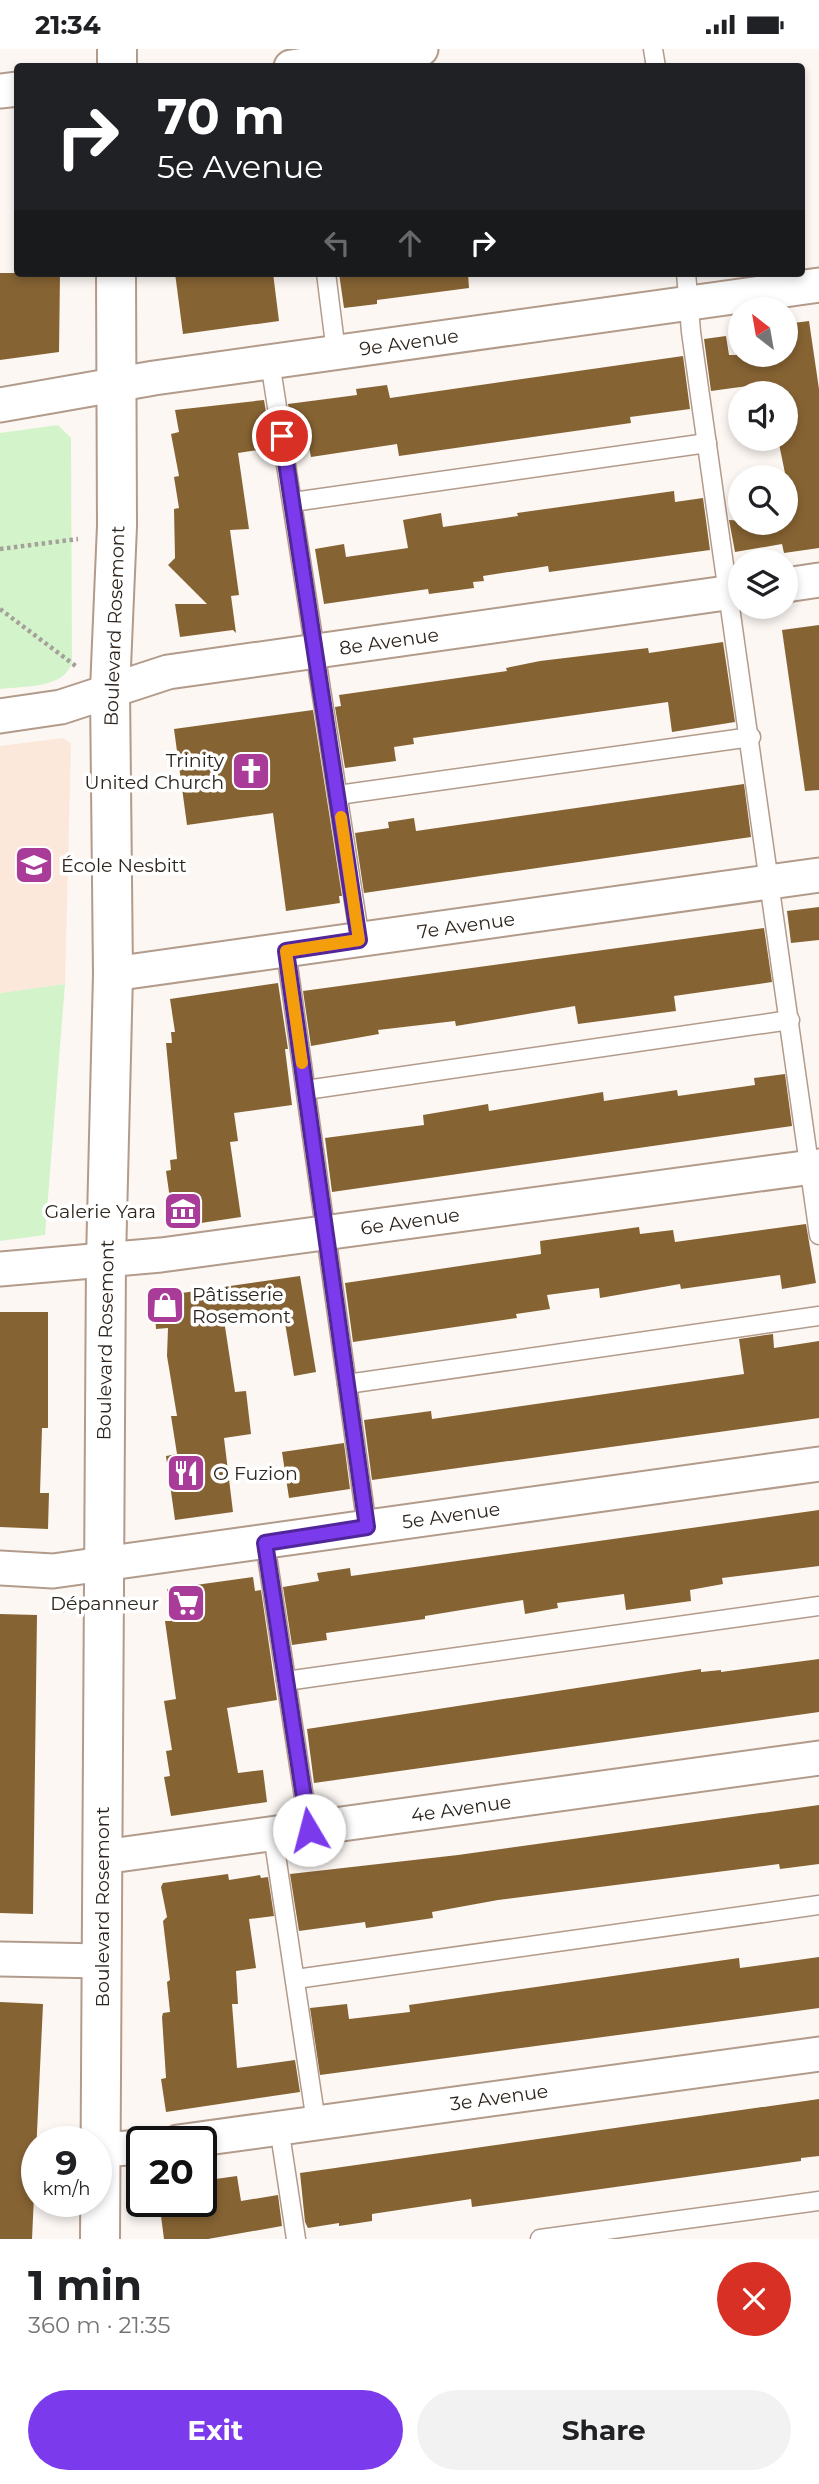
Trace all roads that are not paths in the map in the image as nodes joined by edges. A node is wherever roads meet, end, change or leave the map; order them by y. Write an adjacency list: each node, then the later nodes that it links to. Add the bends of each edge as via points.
1 (421, 49): 2 (street)
2 (316, 63)
3 (116, 277): 9 (main road, Boulevard Rosemont)
4 (327, 277): 7 (lane)
5 (819, 285): 6 (street, 9e Avenue)
6 (687, 288): 7 (street, 9e Avenue); 11 (lane)
7 (336, 352): 8 (street, 9e Avenue)
8 (270, 362): 9 (street, 9e Avenue); 12 (lane)
9 (115, 386): 10 (street, 9e Avenue); 19 (main road, Boulevard Rosemont, via 117,526)
10 (0, 405)
11 (707, 443): 12 (lane); 13 (lane)
12 (293, 502): 18 (lane)
13 (728, 555)
14 (819, 580): 15 (street)
15 (798, 583)
16 (728, 593): 18 (street, 8e Avenue)
17 (738, 619): 21 (lane)
18 (317, 651): 19 (street, 8e Avenue, via 168,673); 22 (lane)
19 (110, 690): 20 (street, 8e Avenue, via 61,708); 27 (main road, Boulevard Rosemont)
20 (0, 716)
21 (751, 737): 22 (lane); 24 (lane)
22 (338, 795): 25 (lane)
23 (819, 875): 24 (street, 7e Avenue)
24 (771, 882): 25 (street, 7e Avenue); 28 (lane)
25 (359, 940): 26 (street, 7e Avenue)
26 (286, 951): 27 (street, 7e Avenue); 29 (lane)
27 (113, 974): 33 (main road, Boulevard Rosemont)
28 (790, 1020): 29 (lane); 30 (lane)
29 (306, 1090): 31 (lane)
30 (814, 1167): 31 (street, 6e Avenue); 32 (lane)
31 (326, 1232): 33 (street, 6e Avenue); 36 (lane)
32 (819, 1234)
33 (106, 1260): 34 (street, 6e Avenue); 40 (main road, Boulevard Rosemont)
34 (0, 1269)
35 (819, 1316): 36 (lane)
36 (347, 1384): 38 (lane)
37 (819, 1464): 38 (street, 5e Avenue)
38 (367, 1527): 39 (street, 5e Avenue)
39 (265, 1543): 40 (street, 5e Avenue); 43 (lane)
40 (104, 1563): 41 (street, 5e Avenue, via 52,1571); 47 (main road, Boulevard Rosemont)
41 (0, 1568)
42 (819, 1606): 43 (lane)
43 (286, 1681): 45 (lane)
44 (819, 1758): 45 (street, 4e Avenue)
45 (309, 1830): 46 (street, 4e Avenue)
46 (274, 1835): 47 (street, 4e Avenue); 51 (lane)
47 (103, 1857): 50 (main road, Boulevard Rosemont)
48 (819, 1905): 51 (lane)
49 (0, 1959): 50 (street)
50 (103, 1961): 54 (main road, Boulevard Rosemont)
51 (296, 1979): 53 (lane)
52 (819, 2054): 53 (street, 3e Avenue)
53 (316, 2122): 55 (street, 3e Avenue)
54 (100, 2126)
55 (279, 2127): 56 (street, 3e Avenue); 60 (lane)
56 (217, 2136)
57 (819, 2201): 61 (lane)
58 (100, 2217): 59 (main road, Boulevard Rosemont)
59 (100, 2239)
60 (296, 2239)
61 (540, 2239)

